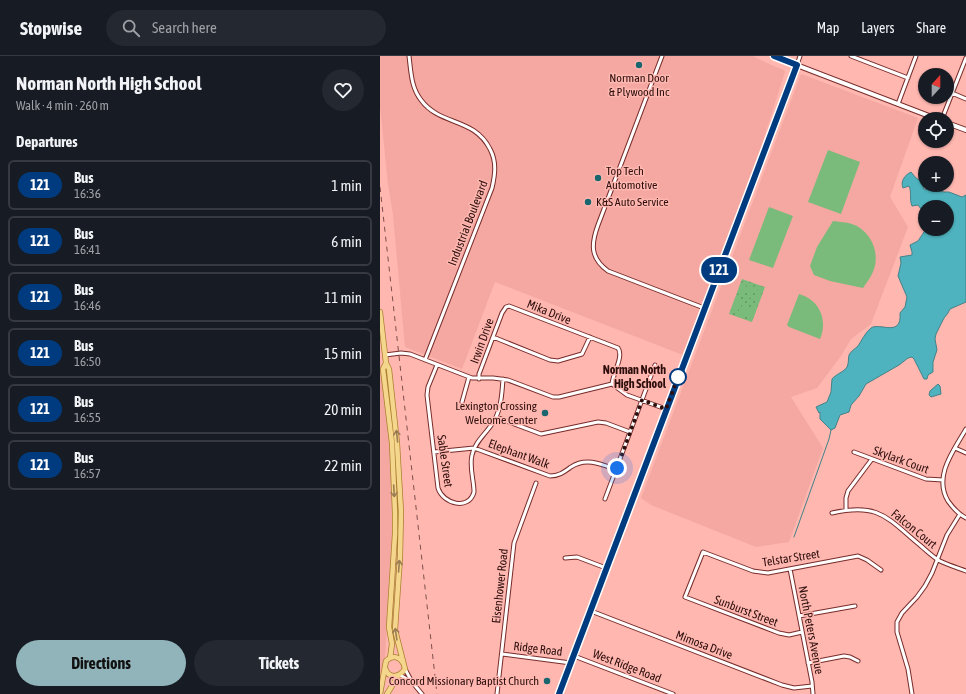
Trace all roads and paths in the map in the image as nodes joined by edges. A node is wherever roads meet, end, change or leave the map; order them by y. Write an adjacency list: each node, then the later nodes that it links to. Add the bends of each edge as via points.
1 (409, 56): 23 (street, Industrial Boulevard, via 412,83 422,102 438,114 476,131 489,147 495,166 492,188)
2 (662, 56): 17 (street, via 596,229 593,249 599,263 608,271)
3 (773, 56): 8 (street)
4 (800, 56): 8 (street)
5 (851, 56): 9 (street)
6 (916, 56): 9 (street)
7 (966, 58): 10 (street)
8 (797, 65): 13 (street); 17 (street)
9 (908, 78): 13 (street)
10 (954, 88)
11 (954, 94): 12 (street)
12 (966, 99)
13 (898, 104): 14 (street)
14 (919, 112)
15 (954, 126): 16 (street)
16 (966, 130)
17 (704, 308): 33 (street)
18 (503, 310): 20 (street, Irwin Drive); 21 (street, Mika Drive, via 507,306 512,306)
19 (380, 312): 22 (main road)
20 (493, 337): 21 (street, via 558,361 582,354); 28 (street, Irwin Drive)
21 (590, 337): 30 (street, Mika Drive, via 619,350 620,356)
22 (385, 355): 23 (street, via 407,354); 24 (main road)
23 (425, 360): 25 (street)
24 (386, 363): 64 (main road, one-way to 64, via 383,369 392,443 395,512 389,627 392,644); 67 (main road, one-way to 24, via 395,630 401,512 399,467 389,369)
25 (437, 365): 27 (street); 39 (street, Sable Street, via 427,395)
26 (656, 365): 31 (street)
27 (469, 377): 28 (street); 32 (street)
28 (479, 379): 29 (street)
29 (503, 379): 30 (street, via 553,397); 34 (street, Sable Street, via 502,397)
30 (612, 384): 31 (street, via 623,393)
31 (642, 400): 33 (street); 36 (street)
32 (462, 402)
33 (666, 409): 53 (street)
34 (496, 417): 36 (street, via 541,434 598,422); 37 (street, Sable Street)
35 (966, 429): 38 (street)
36 (630, 432): 43 (street)
37 (474, 448): 39 (street, Elephant Walk); 39 (street, Sable Street, via 471,458 474,494 469,501 461,504 446,499 440,493); 43 (street, Elephant Walk, via 550,476 560,474 585,461)
38 (955, 448): 41 (street); 44 (street, via 946,465)
39 (434, 452)
40 (854, 452): 42 (street, Skylark Court)
41 (966, 453)
42 (872, 459): 44 (street, Skylark Court, via 926,479); 47 (street, via 848,490)
43 (617, 470): 46 (street)
44 (943, 480): 49 (street, via 945,495 951,506)
45 (536, 483): 62 (street, Eisenhower Road, via 514,543)
46 (605, 498)
47 (846, 509): 48 (street, Falcon Court); 52 (street, Falcon Court, via 869,510 883,516)
48 (832, 513)
49 (960, 514): 50 (street); 52 (street, via 947,535)
50 (966, 518)
51 (565, 558): 53 (street, via 577,557)
52 (937, 559): 56 (street, Falcon Court); 83 (street, via 925,586 899,616 896,626)
53 (606, 568): 59 (street)
54 (790, 569): 55 (street, Telstar Street, via 858,556); 57 (street, Telstar Street, via 756,572 703,552); 60 (street, North Peters Avenue)
55 (881, 570)
56 (966, 571)
57 (685, 597): 61 (street, Sunburst Street, via 783,634)
58 (855, 606): 60 (street)
59 (591, 610): 63 (street); 73 (street, Mimosa Drive, via 782,685 794,688)
60 (799, 616): 61 (street, North Peters Avenue)
61 (802, 632): 68 (street, North Peters Avenue)
62 (502, 654): 66 (street, Ridge Road); 78 (street, Eisenhower Road)
63 (574, 656): 66 (street); 74 (street, West Ridge Road)
64 (390, 658): 67 (main road, via 398,657); 69 (main road, via 386,661)
65 (858, 661): 68 (street, via 844,656)
66 (571, 662): 79 (street)
67 (403, 663): 70 (main road)
68 (808, 663): 73 (street, North Peters Avenue)
69 (385, 668): 71 (main road, via 391,676); 75 (main road)
70 (405, 668): 71 (main road); 72 (street)
71 (399, 675): 72 (street); 76 (main road)
72 (412, 682): 77 (street)
73 (812, 686): 82 (street, North Peters Avenue)
74 (659, 689): 80 (street); 81 (street, West Ridge Road)
75 (380, 694)
76 (387, 694)
77 (422, 694)
78 (497, 694)
79 (559, 694)
80 (657, 694)
81 (673, 694)
82 (813, 694)
83 (912, 694)

